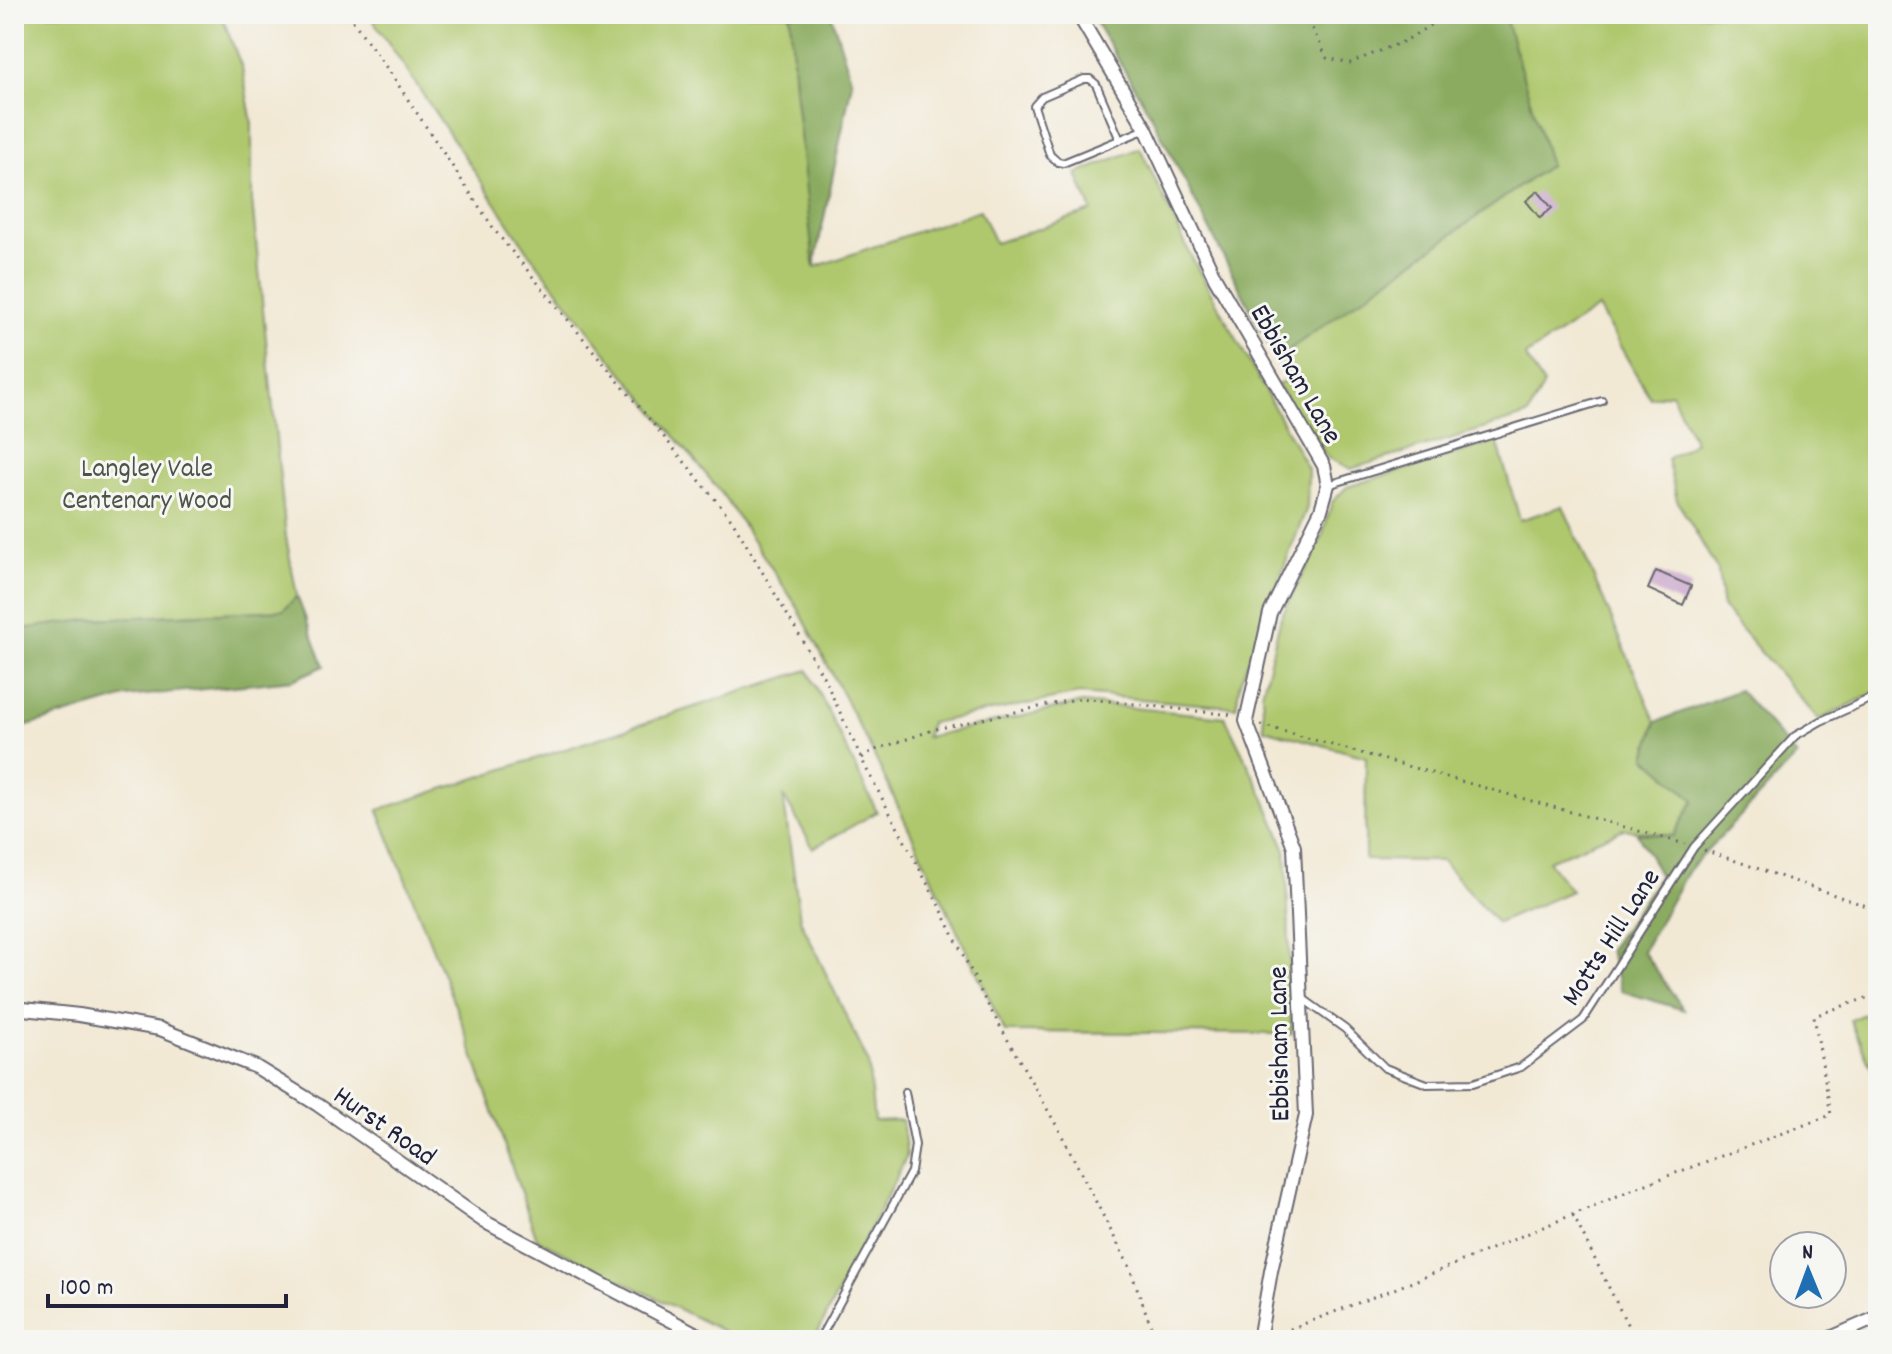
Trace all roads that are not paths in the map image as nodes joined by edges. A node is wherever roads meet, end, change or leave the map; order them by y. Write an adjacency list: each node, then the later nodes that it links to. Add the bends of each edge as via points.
1 (1078, 14): 2 (street, Ebbisham Lane)
2 (1146, 129): 3 (lane); 5 (street, Ebbisham Lane, via 1215,278 1324,466)
3 (1120, 140): 3 (lane, via 1058,162 1050,155 1035,103 1090,79)
4 (1602, 401): 5 (lane)
5 (1328, 485): 7 (street, Ebbisham Lane, via 1270,613 1246,721 1294,847)
6 (1878, 695): 7 (lane, Motts Hill Lane, via 1795,736 1694,847 1583,1020 1521,1067 1473,1083 1427,1084 1385,1068 1345,1029)
7 (1302, 998): 11 (street, Ebbisham Lane, via 1306,1115)
8 (14, 1008): 12 (street, Hurst Road, via 160,1029 256,1067 485,1222)
9 (905, 1092): 13 (lane, via 915,1145 911,1172)
10 (1878, 1317): 14 (street)
11 (1259, 1338)
12 (708, 1340)
13 (819, 1340)
14 (1826, 1340)

